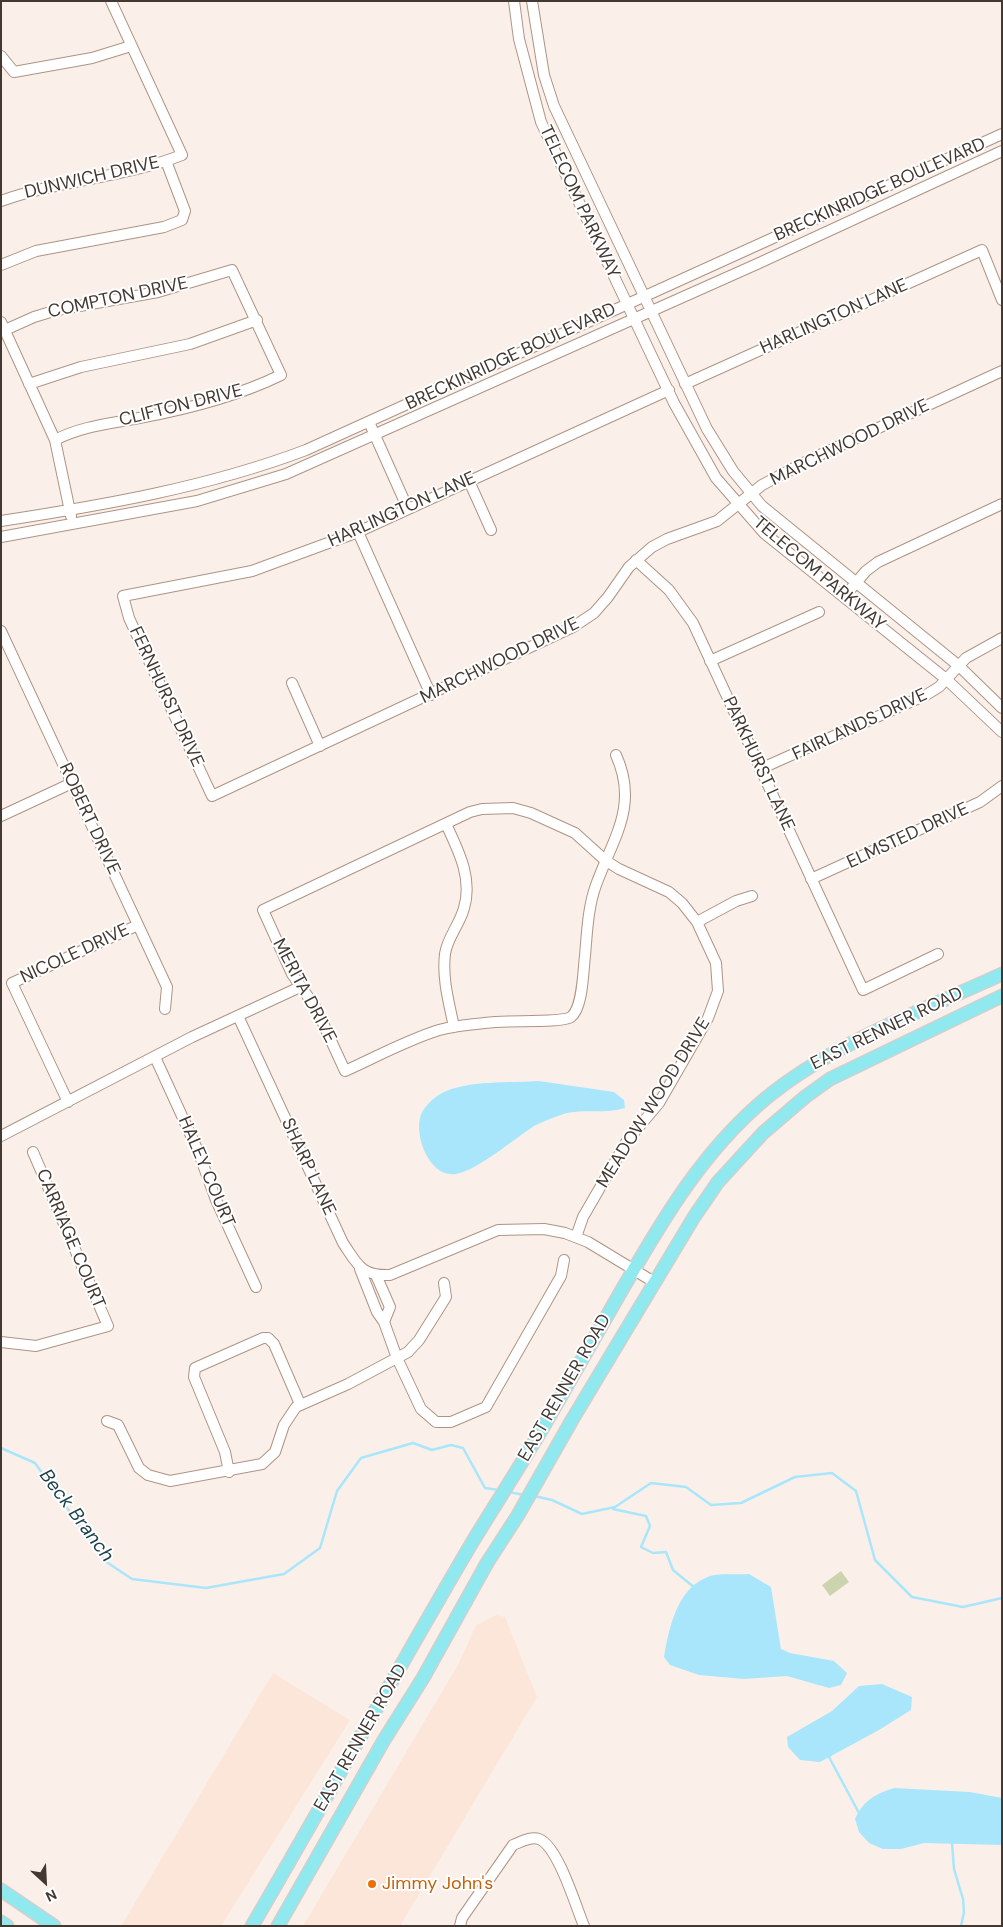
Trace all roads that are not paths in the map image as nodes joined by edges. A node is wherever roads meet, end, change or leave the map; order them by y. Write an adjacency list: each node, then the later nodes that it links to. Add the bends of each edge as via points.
1 (111, 1): 4 (street)
2 (514, 1): 7 (street, TELECOM PARKWAY, via 519,39)
3 (532, 1): 6 (street, TELECOM PARKWAY)
4 (131, 46): 5 (street, via 92,58 14,72); 10 (street, DUNWICH DRIVE, via 182,156)
5 (1, 56)
6 (548, 90): 7 (street); 16 (street, TELECOM PARKWAY)
7 (533, 96): 18 (street, TELECOM PARKWAY, via 541,122)
8 (1002, 134): 12 (street, BRECKINRIDGE BOULEVARD)
9 (1002, 151): 13 (street, BRECKINRIDGE BOULEVARD)
10 (166, 161): 11 (street, DUNWICH DRIVE, via 136,171 37,190); 14 (street, via 185,211 182,220 164,227 36,252)
11 (1, 201)
12 (836, 210): 13 (street); 16 (street, BRECKINRIDGE BOULEVARD)
13 (843, 224): 19 (street, BRECKINRIDGE BOULEVARD)
14 (1, 265)
15 (232, 270): 21 (street, CLIFTON DRIVE); 22 (street, COMPTON DRIVE, via 158,292 57,310)
16 (644, 297): 18 (street, BRECKINRIDGE BOULEVARD); 19 (street, TELECOM PARKWAY)
17 (1002, 300): 25 (street, HARLINGTON LANE, via 982,250)
18 (627, 305): 20 (street, TELECOM PARKWAY); 27 (street, BRECKINRIDGE BOULEVARD)
19 (651, 312): 20 (street, BRECKINRIDGE BOULEVARD); 25 (street, TELECOM PARKWAY)
20 (634, 319): 26 (street, TELECOM PARKWAY); 28 (street, BRECKINRIDGE BOULEVARD)
21 (257, 320): 24 (street, via 190,344 71,369); 29 (street, CLIFTON DRIVE, via 281,375 210,403 86,427)
22 (3, 326): 24 (street)
23 (1002, 371): 31 (street, MARCHWOOD DRIVE, via 811,459 776,477)
24 (30, 384): 29 (street)
25 (686, 384): 31 (street, TELECOM PARKWAY, via 707,429)
26 (669, 390): 30 (street, HARLINGTON LANE); 33 (street, TELECOM PARKWAY, via 716,478)
27 (369, 422): 28 (street); 35 (street, BRECKINRIDGE BOULEVARD, via 266,465 192,486)
28 (376, 436): 34 (street); 37 (street, BRECKINRIDGE BOULEVARD, via 257,485 197,501)
29 (55, 440): 35 (street)
30 (469, 481): 34 (street, HARLINGTON LANE); 38 (street)
31 (751, 495): 33 (street, MARCHWOOD DRIVE); 42 (street, TELECOM PARKWAY)
32 (1002, 504): 42 (street, via 890,555)
33 (739, 506): 41 (street, MARCHWOOD DRIVE, via 704,527 667,539); 44 (street, TELECOM PARKWAY, via 770,538)
34 (408, 509): 39 (street, HARLINGTON LANE)
35 (70, 511): 36 (street, BRECKINRIDGE BOULEVARD); 37 (street)
36 (1, 521)
37 (72, 525): 40 (street, BRECKINRIDGE BOULEVARD)
38 (490, 530)
39 (358, 532): 43 (street, HARLINGTON LANE, via 252,571); 52 (street)
40 (1, 537)
41 (636, 560): 48 (street, PARKHURST LANE, via 680,603); 52 (street, MARCHWOOD DRIVE, via 608,597 582,622)
42 (855, 583): 44 (street); 49 (street, TELECOM PARKWAY)
43 (123, 596): 60 (street, FERNHURST DRIVE, via 129,618)
44 (844, 597): 50 (street, TELECOM PARKWAY)
45 (819, 612): 48 (street)
46 (1, 631): 58 (street, ROBERT DRIVE)
47 (1002, 638): 49 (street, FAIRLANDS DRIVE, via 979,649)
48 (710, 661): 57 (street, PARKHURST LANE)
49 (959, 666): 50 (street, FAIRLANDS DRIVE); 53 (street, TELECOM PARKWAY)
50 (946, 679): 54 (street, TELECOM PARKWAY); 57 (street, FAIRLANDS DRIVE, via 926,695 901,708)
51 (292, 683): 55 (street)
52 (431, 695): 55 (street, MARCHWOOD DRIVE)
53 (1002, 708)
54 (1002, 732)
55 (320, 746): 60 (street, MARCHWOOD DRIVE)
56 (616, 755): 63 (street, via 624,778 625,810)
57 (760, 769): 64 (street, PARKHURST LANE)
58 (72, 783): 61 (street); 68 (street, ROBERT DRIVE)
59 (1002, 786): 64 (street, ELMSTED DRIVE, via 980,802)
60 (212, 796)
61 (1, 816)
62 (446, 824): 63 (street, MEADOW WOOD DRIVE, via 482,809 513,808 575,833); 66 (street, MEADOW WOOD DRIVE); 75 (street, via 466,875 464,908 445,953 445,983)
63 (606, 860): 67 (street, MEADOW WOOD DRIVE, via 669,892); 75 (street, via 589,912 576,1012 565,1020)
64 (811, 879): 69 (street, PARKHURST LANE, via 863,990)
65 (752, 896): 67 (street)
66 (263, 910): 71 (street, MERITA DRIVE)
67 (697, 922): 80 (street, MEADOW WOOD DRIVE, via 716,963 718,984 715,1004 658,1103 628,1141 583,1218)
68 (138, 925): 73 (street, ROBERT DRIVE, via 167,987); 77 (street, NICOLE DRIVE, via 12,983)
69 (938, 954)
70 (1002, 974): 83 (main road, EAST RENNER ROAD, via 848,1046 795,1077 770,1096 732,1129 706,1158)
71 (300, 987): 74 (street); 75 (street, MERITA DRIVE, via 316,1008 345,1071)
72 (1002, 996): 85 (main road, EAST RENNER ROAD, via 855,1066 805,1097 763,1133 718,1182)
73 (165, 1009)
74 (238, 1016): 76 (street); 82 (street, SHARP LANE, via 342,1243)
75 (454, 1026)
76 (155, 1057): 77 (street); 87 (street, HALEY COURT)
77 (68, 1102): 78 (street)
78 (1, 1136)
79 (33, 1152): 89 (street, CARRIAGE COURT, via 108,1326 36,1346)
80 (576, 1237): 83 (street); 84 (street, via 544,1229 498,1230 390,1275)
81 (564, 1260): 90 (street, SHARP LANE, via 561,1276 486,1407 451,1422 436,1422 421,1410)
82 (360, 1269): 84 (street); 88 (street, SHARP LANE)
83 (635, 1269): 85 (street); 94 (main road, EAST RENNER ROAD)
84 (376, 1275): 88 (street, via 390,1308)
85 (654, 1282): 95 (main road, EAST RENNER ROAD)
86 (444, 1283): 90 (street, via 446,1298 419,1340)
87 (256, 1287)
88 (384, 1322): 90 (street, SHARP LANE)
89 (1, 1342)
90 (397, 1358): 91 (street)
91 (300, 1404): 93 (street, via 288,1417 278,1447 267,1461); 93 (street, via 274,1344 268,1338 199,1366 194,1371 194,1378 225,1452)
92 (108, 1421): 93 (street, via 118,1425 139,1468 148,1475 170,1481)
93 (229, 1472)
94 (468, 1551): 95 (main road); 96 (main road, EAST RENNER ROAD)
95 (487, 1563): 97 (main road, EAST RENNER ROAD)
96 (326, 1799): 97 (main road); 102 (main road, EAST RENNER ROAD)
97 (344, 1811): 103 (main road, EAST RENNER ROAD)
98 (1, 1890): 101 (main road)
99 (1, 1922): 100 (main road)
100 (7, 1926)
101 (54, 1926)
102 (252, 1926)
103 (278, 1926)
104 (460, 1926): 105 (street, via 462,1918 513,1845 527,1839 539,1839 556,1858)
105 (584, 1926)

